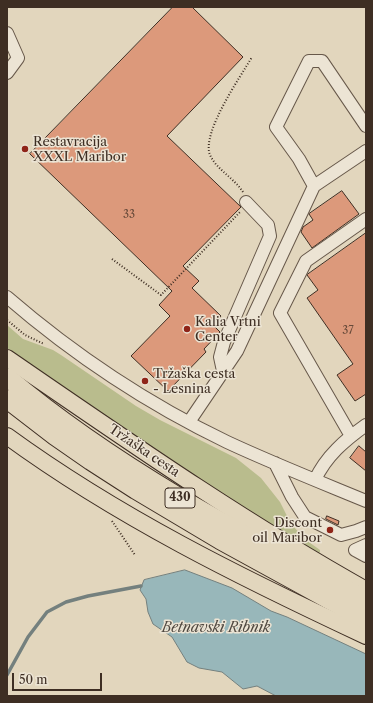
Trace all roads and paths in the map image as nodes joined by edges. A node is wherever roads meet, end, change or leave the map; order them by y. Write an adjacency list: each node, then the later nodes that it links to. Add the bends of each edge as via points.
1 (7, 33): 3 (street, via 18,58)
2 (252, 57): 7 (path, via 216,119 209,138 210,153 216,164 242,190)
3 (7, 73)
4 (366, 126): 6 (street, via 322,61 309,61 276,127 299,159)
5 (366, 151): 6 (street)
6 (314, 186): 12 (street, via 237,351)
7 (246, 202): 9 (path, via 238,214 161,295); 12 (street, via 268,225 270,236 224,342 220,357)
8 (366, 219): 18 (street, via 306,261 280,313)
9 (112, 259)
10 (7, 297): 15 (street, via 100,368)
11 (7, 358): 25 (main road, Tržaška cesta, via 247,520)
12 (223, 371): 15 (street)
13 (7, 377): 26 (highway, 430, via 56,417 136,471 222,522)
14 (7, 399): 27 (highway, 430, via 55,436 136,490 220,540)
15 (189, 422): 19 (street)
16 (366, 425): 18 (street)
17 (7, 436): 28 (main road, via 43,462 132,517 286,598)
18 (351, 436): 20 (street, via 328,458)
19 (275, 463): 20 (street); 22 (street, via 305,517 341,535)
20 (315, 480): 21 (street)
21 (366, 501)
22 (366, 526)
23 (366, 545): 24 (street, via 354,550)
24 (366, 556)
25 (366, 590)
26 (366, 600)
27 (366, 620)
28 (366, 636)

